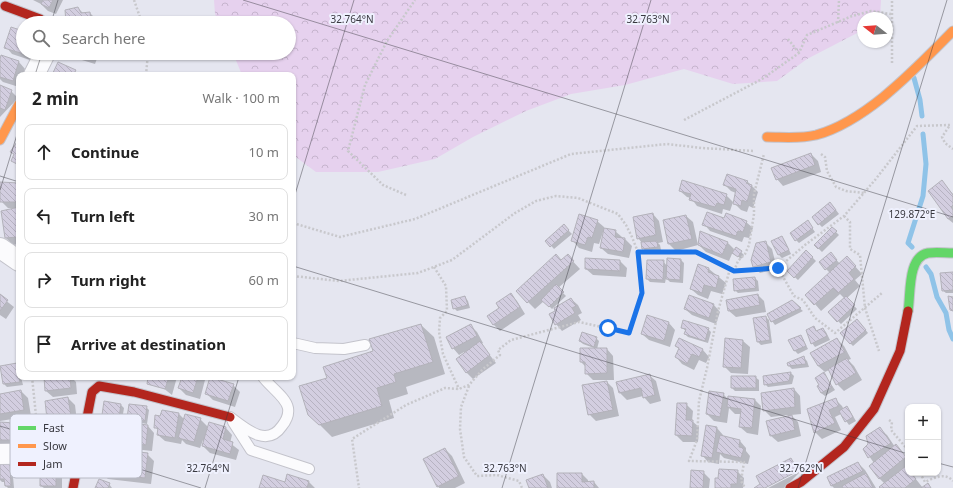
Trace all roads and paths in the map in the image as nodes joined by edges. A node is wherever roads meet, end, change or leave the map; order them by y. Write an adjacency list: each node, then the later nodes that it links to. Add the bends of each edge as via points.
1 (134, 0): 11 (path)
2 (415, 0): 33 (path, via 387,41 365,84 348,151 383,185)
3 (839, 0): 12 (path)
4 (892, 0): 8 (path)
5 (4, 7): 10 (street)
6 (867, 12): 7 (path)
7 (878, 12)
8 (891, 12)
9 (857, 15): 12 (path)
10 (31, 16)
11 (140, 16)
12 (838, 23): 16 (path, via 807,35)
13 (953, 30): 21 (street)
14 (788, 39): 16 (path)
15 (891, 48): 21 (path)
16 (799, 53): 23 (path, via 762,79)
17 (42, 60): 19 (street)
18 (147, 60): 20 (path)
19 (36, 72)
20 (146, 72)
21 (895, 86): 26 (street, via 848,121)
22 (16, 110): 28 (street)
23 (684, 120)
24 (953, 120): 25 (path)
25 (950, 125): 29 (path, via 942,137); 32 (path, via 917,126)
26 (815, 135): 27 (street); 32 (path, via 818,151 825,156 827,171 836,187)
27 (767, 137)
28 (0, 140)
29 (953, 149)
30 (757, 151): 35 (path, via 667,144 571,154 415,219 340,237)
31 (764, 152): 43 (path, via 754,194 750,245)
32 (864, 193): 34 (path)
33 (406, 195)
34 (844, 216): 41 (path); 46 (path, via 850,222 850,249 860,255)
35 (296, 224)
36 (0, 248): 39 (street)
37 (638, 252): 40 (path, via 618,214 578,198 556,196 536,201 515,213 452,260); 42 (path, via 696,252); 52 (path, via 642,293 629,333 579,322 511,340 498,350 500,356 483,369)
38 (953, 253): 47 (street, via 927,253 919,257 912,270 910,302)
39 (16, 259)
40 (434, 267): 44 (path, via 418,273 339,281); 53 (path, via 446,286 447,311 440,318 439,332 443,354)
41 (778, 268): 43 (path); 46 (path, via 794,296 803,300 815,318 834,333)
42 (730, 269): 43 (path); 70 (path, via 718,311 699,401 697,440 689,461 744,462 741,481)
43 (734, 271)
44 (296, 276)
45 (882, 293): 46 (path)
46 (865, 308): 47 (path, via 880,355 888,338)
47 (903, 340): 54 (street)
48 (296, 344): 49 (lane, via 316,348 344,349)
49 (365, 345)
50 (32, 380): 55 (path)
51 (265, 380): 57 (lane, via 278,391 288,408 286,420 277,433 259,436)
52 (469, 385): 53 (path); 69 (path, via 462,407 460,429 464,457 477,476 496,475 519,481)
53 (459, 389): 68 (path, via 445,388 406,405 352,439)
54 (874, 409): 58 (path, via 892,422 892,430); 71 (street, via 844,447)
55 (35, 414)
56 (87, 414): 57 (street, via 92,392 99,386 134,392)
57 (230, 418): 61 (lane, via 251,450)
58 (905, 446)
59 (0, 454): 60 (street)
60 (10, 454)
61 (309, 469)
62 (941, 475): 66 (path)
63 (922, 476): 64 (path, via 925,482)
64 (938, 476)
65 (74, 478): 67 (street)
66 (952, 480)
67 (73, 488)
68 (359, 488)
69 (522, 488)
70 (745, 488)
71 (790, 488)

